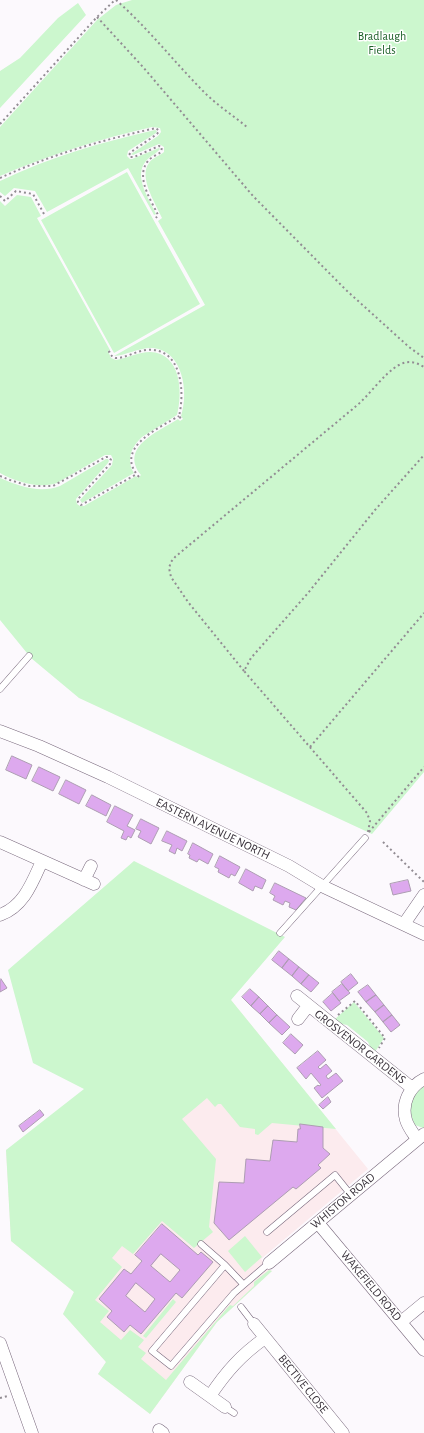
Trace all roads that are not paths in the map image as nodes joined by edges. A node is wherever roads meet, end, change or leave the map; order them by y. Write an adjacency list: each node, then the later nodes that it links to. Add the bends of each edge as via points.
1 (29, 656): 2 (lane)
2 (0, 689)
3 (0, 731): 8 (street, EASTERN AVENUE NORTH, via 40,746 108,778 289,866)
4 (365, 838): 8 (lane)
5 (0, 842): 6 (street)
6 (42, 861): 7 (street, via 89,882); 10 (street, via 26,894 18,904)
7 (91, 866)
8 (322, 886): 11 (street, EASTERN AVENUE NORTH); 12 (lane)
9 (424, 895): 11 (street)
10 (0, 915)
11 (404, 924): 13 (street, EASTERN AVENUE NORTH)
12 (280, 933)
13 (424, 934)
14 (297, 996): 15 (street, GROSVENOR GARDENS)
15 (308, 1006): 16 (street, GROSVENOR GARDENS); 18 (street, GROSVENOR GARDENS)
16 (298, 1019)
17 (424, 1079): 18 (street)
18 (412, 1088): 19 (street, WHISTON ROAD, via 405,1102 404,1112 406,1121)
19 (421, 1137): 20 (street, WHISTON ROAD)
20 (351, 1195): 21 (street, WHISTON ROAD); 22 (lane, via 335,1175)
21 (318, 1223): 24 (street, WHISTON ROAD); 29 (street, WAKEFIELD ROAD)
22 (267, 1232)
23 (201, 1244): 25 (lane)
24 (269, 1263): 26 (lane)
25 (225, 1264): 26 (lane); 26 (lane, via 152,1351 171,1366)
26 (244, 1284)
27 (424, 1303): 29 (street)
28 (241, 1307): 30 (lane)
29 (401, 1322): 33 (street, WAKEFIELD ROAD)
30 (254, 1324): 31 (street, BECTIVE CLOSE)
31 (265, 1338): 35 (street, via 236,1361); 37 (street, BECTIVE CLOSE)
32 (0, 1343): 38 (street)
33 (424, 1350)
34 (187, 1380): 35 (street)
35 (210, 1396): 36 (street)
36 (229, 1410)
37 (341, 1432)
38 (32, 1433)

